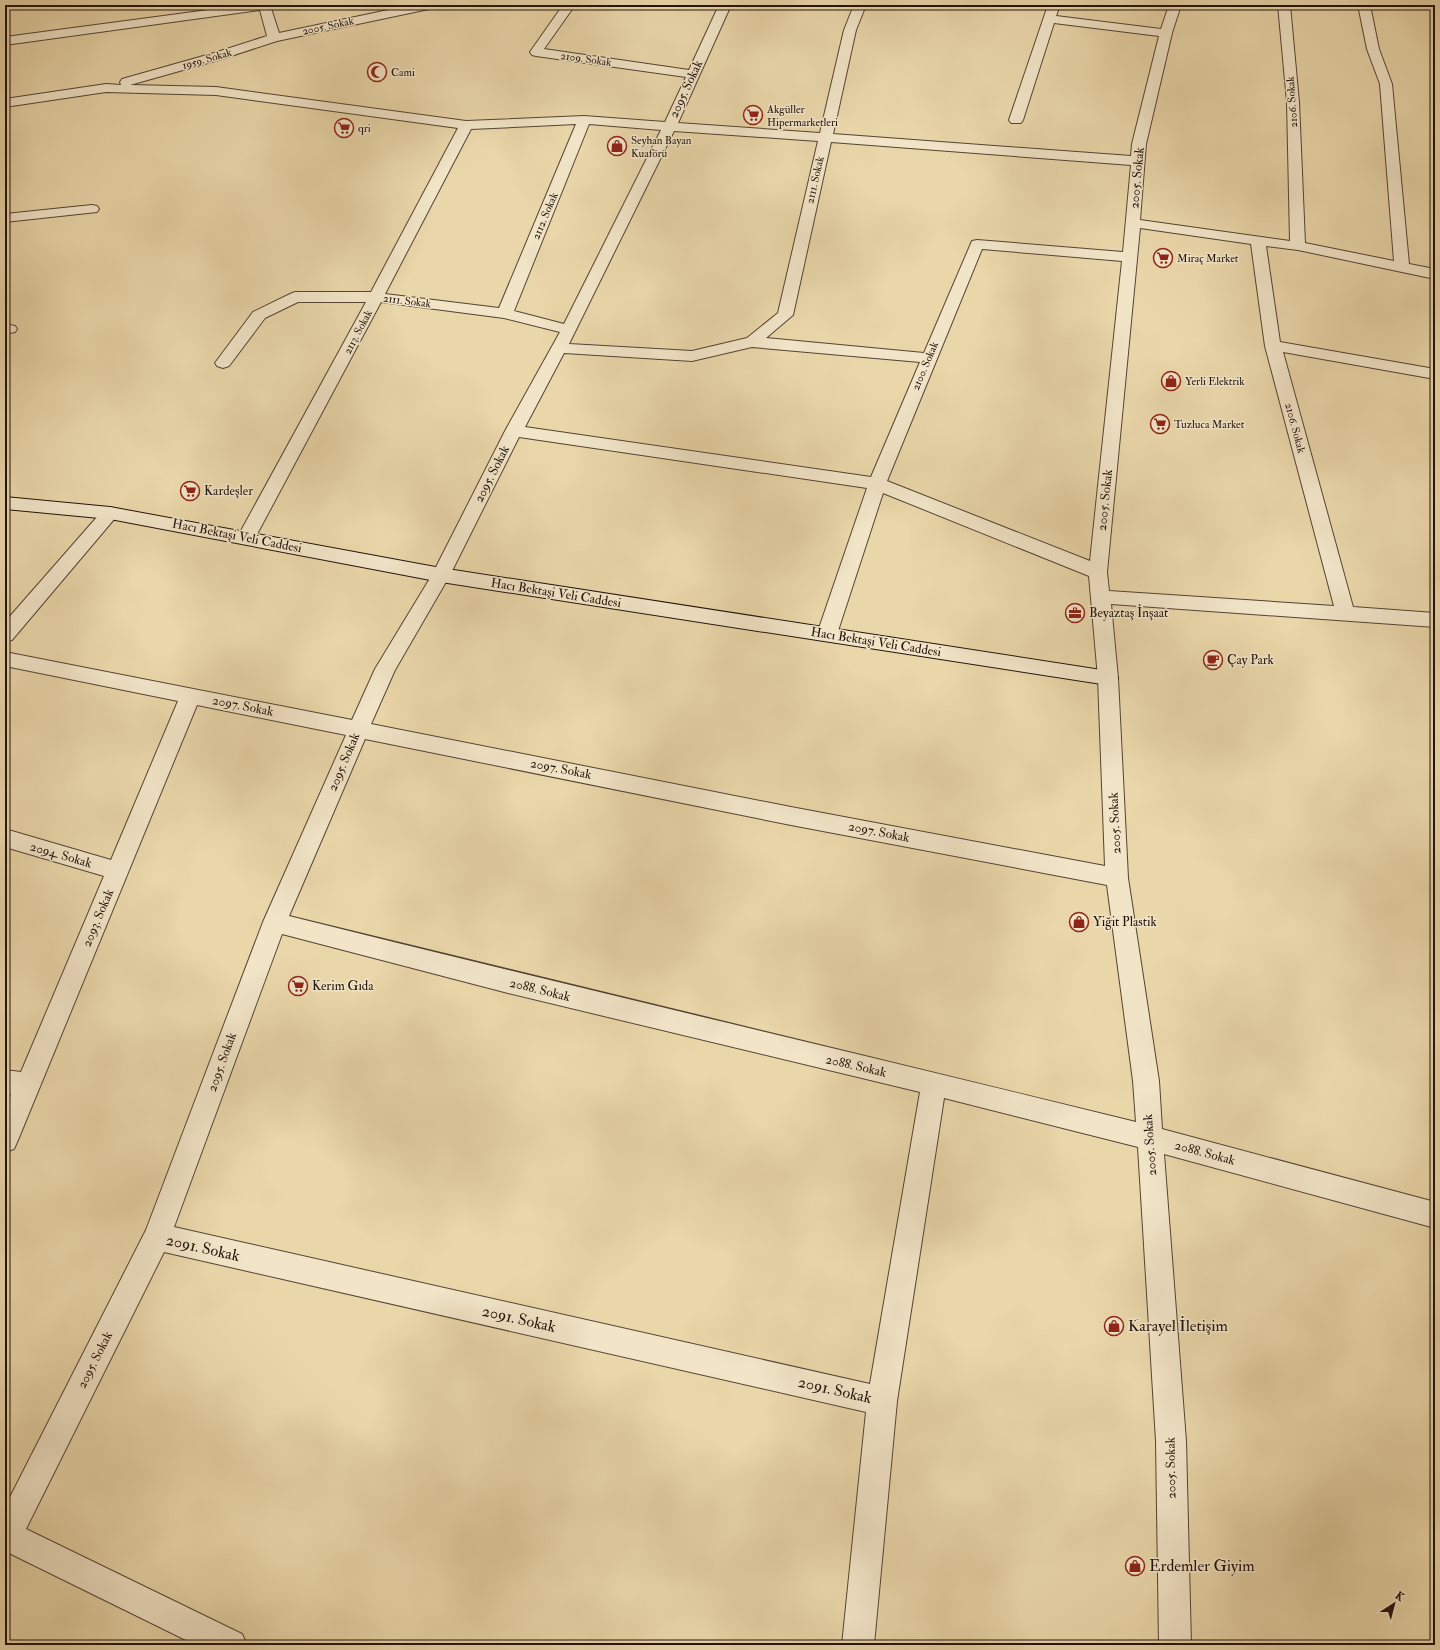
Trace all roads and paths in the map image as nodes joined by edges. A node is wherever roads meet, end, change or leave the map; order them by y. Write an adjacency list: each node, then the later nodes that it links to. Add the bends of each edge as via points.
1 (429, 5): 10 (street, 2005. Sokak)
2 (569, 5): 16 (street, 2109. Sokak, via 536,52)
3 (725, 5): 16 (street, 2095. Sokak)
4 (860, 5): 24 (street, 2111. Sokak, via 850,30)
5 (1054, 5): 11 (street)
6 (1175, 5): 12 (street, 2005. Sokak)
7 (1284, 5): 30 (street, 2106. Sokak, via 1293,102)
8 (1364, 5): 32 (street, via 1373,49 1386,84)
9 (264, 6): 13 (street); 14 (street)
10 (400, 8): 13 (street, 2005. Sokak)
11 (1049, 19): 12 (street); 21 (street)
12 (1166, 33): 25 (street, 2005. Sokak)
13 (274, 38): 15 (street, 1959. Sokak)
14 (5, 41)
15 (218, 56): 17 (street, 1959. Sokak); 18 (street, via 198,66 189,78)
16 (693, 74): 23 (street, 2095. Sokak)
17 (106, 88): 18 (street); 19 (street)
18 (216, 91): 22 (street)
19 (5, 103)
20 (584, 120): 22 (street); 23 (street); 35 (street, 2112. Sokak)
21 (1016, 120)
22 (466, 125): 34 (street, 2113. Sokak)
23 (670, 126): 24 (street); 36 (street, 2095. Sokak)
24 (824, 137): 25 (street); 37 (street, 2111. Sokak, via 784,315)
25 (1138, 161): 28 (street, 2005. Sokak)
26 (92, 209): 27 (street)
27 (5, 218)
28 (1133, 223): 29 (street); 31 (street, 2005. Sokak)
29 (1258, 241): 30 (street); 38 (street, 2106. Sokak)
30 (1298, 246): 32 (street)
31 (1130, 258): 39 (street, 2100. Sokak, via 977,244); 47 (street, 2005. Sokak)
32 (1402, 267): 33 (street)
33 (1435, 274)
34 (376, 298): 35 (street, 2111. Sokak); 40 (street, 2111. Sokak, via 295,297 259,315); 46 (street, 2113. Sokak)
35 (505, 313): 36 (street, 2111. Sokak)
36 (564, 339): 37 (street, 2111. Sokak, via 692,356); 42 (street, 2095. Sokak)
37 (752, 342): 39 (street, 2111. Sokak)
38 (1273, 346): 41 (street); 50 (street, 2106. Sokak)
39 (928, 358): 43 (street, 2100. Sokak)
40 (223, 363)
41 (1434, 379)
42 (514, 431): 43 (street); 48 (street, 2095. Sokak)
43 (876, 484): 47 (street); 52 (street, 2100. Sokak)
44 (5, 504): 45 (street, Hacı Bektaşi Veli Caddesi)
45 (110, 513): 46 (street, Hacı Bektaşi Veli Caddesi); 53 (street)
46 (246, 538): 48 (street, Hacı Bektaşi Veli Caddesi)
47 (1098, 572): 49 (street, 2005. Sokak)
48 (441, 575): 52 (street, Hacı Bektaşi Veli Caddesi); 57 (street, 2095. Sokak, via 385,669)
49 (1100, 597): 50 (street); 55 (street, 2005. Sokak)
50 (1345, 613): 51 (street)
51 (1435, 620)
52 (827, 634): 55 (street, Hacı Bektaşi Veli Caddesi)
53 (5, 635)
54 (5, 659): 56 (street, 2097. Sokak)
55 (1108, 678): 60 (street, 2005. Sokak)
56 (190, 696): 57 (street, 2097. Sokak); 59 (street, 2093. Sokak)
57 (358, 729): 60 (street, 2097. Sokak); 61 (street, 2095. Sokak)
58 (5, 838): 59 (street, 2094. Sokak)
59 (117, 871): 62 (street, 2093. Sokak)
60 (1117, 878): 64 (street, 2005. Sokak, via 1146,1081)
61 (275, 922): 63 (street, 2088. Sokak, via 508,982); 67 (street, 2095. Sokak)
62 (17, 1083): 65 (street, 2093. Sokak)
63 (934, 1084): 64 (street, 2088. Sokak); 68 (street)
64 (1150, 1138): 66 (street, 2088. Sokak); 72 (street, 2005. Sokak, via 1171,1441)
65 (5, 1140)
66 (1435, 1215)
67 (157, 1237): 68 (street, 2091. Sokak); 69 (street, 2095. Sokak)
68 (882, 1401): 71 (street)
69 (6, 1536): 70 (street)
70 (231, 1645)
71 (858, 1645)
72 (1174, 1645)

